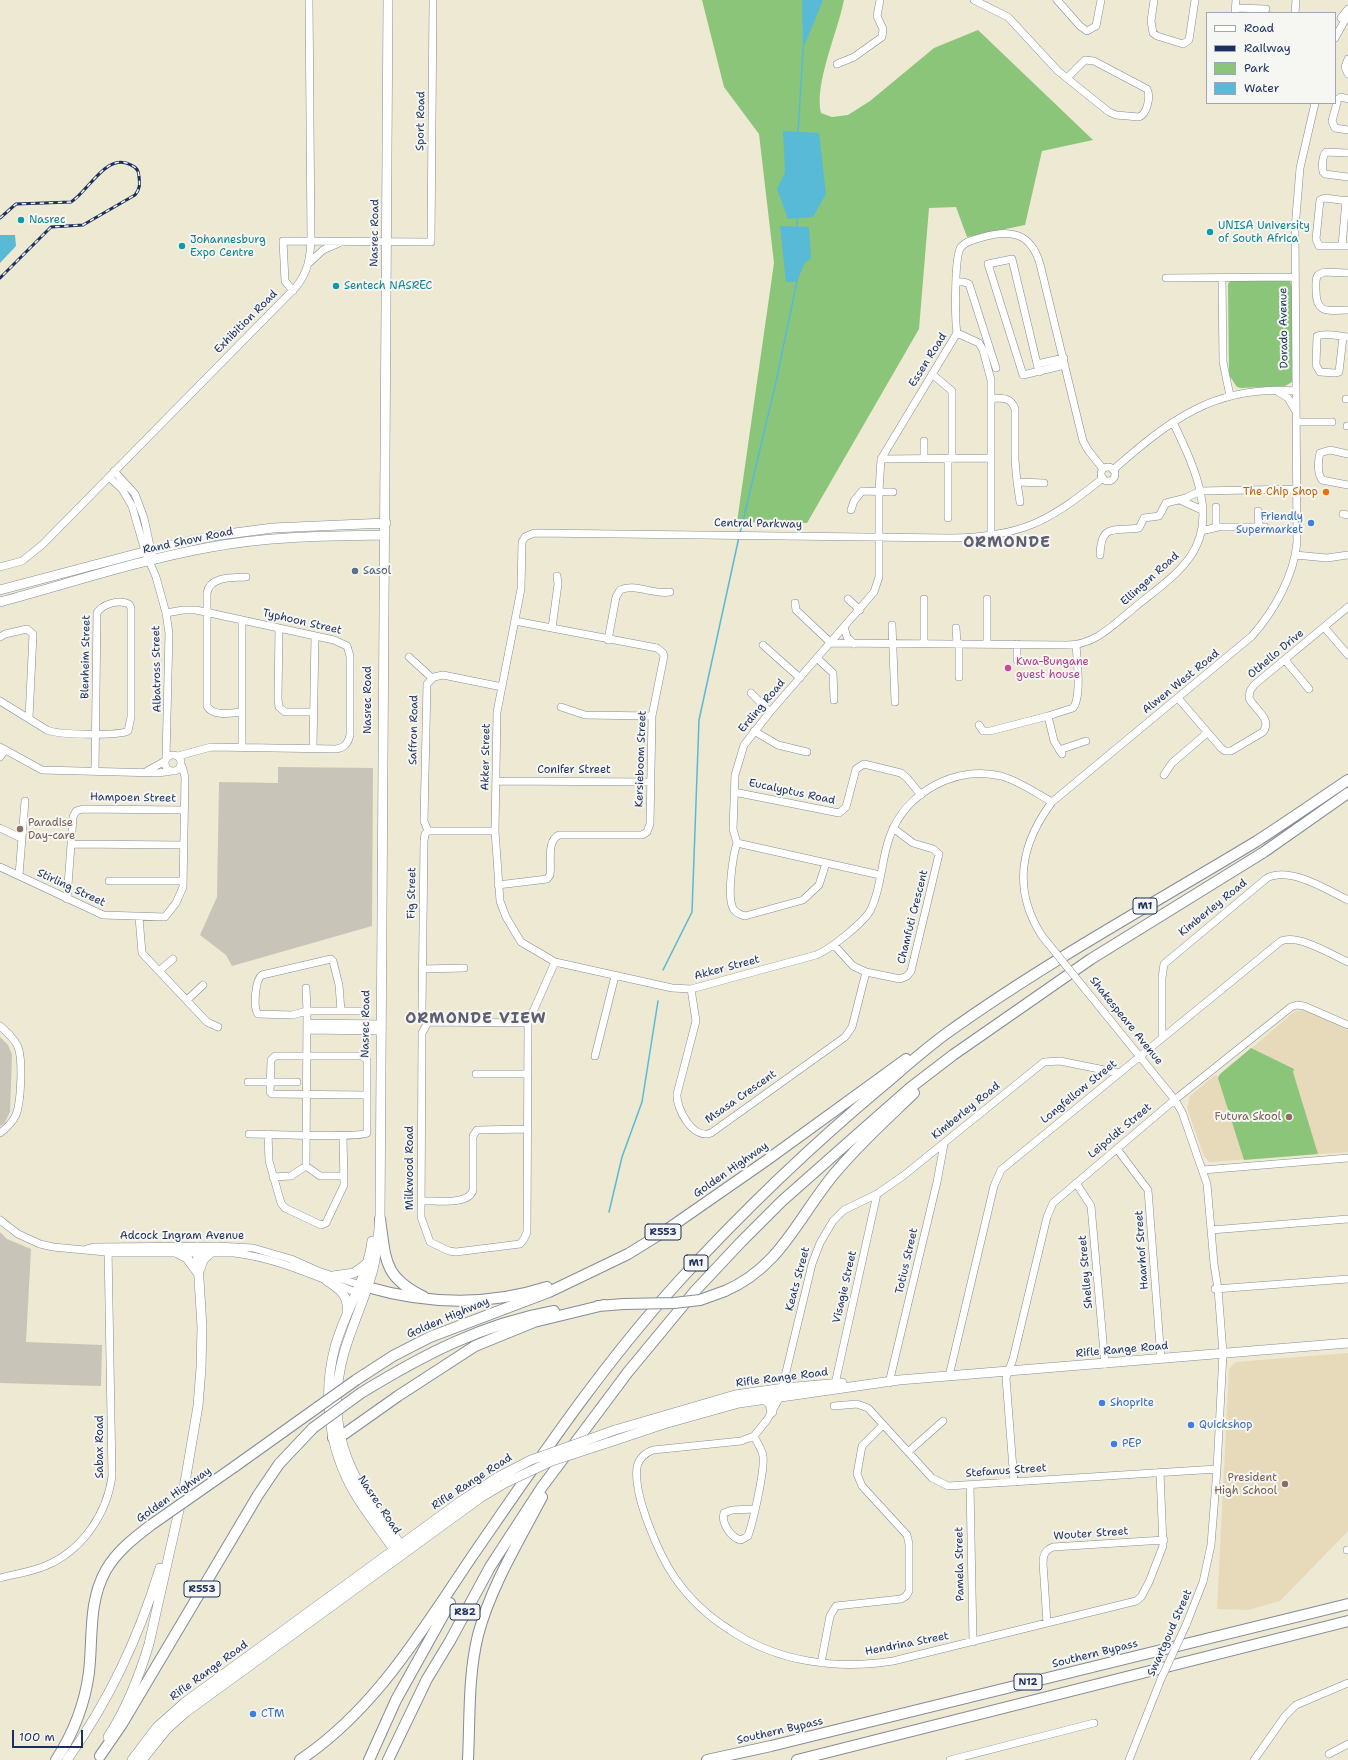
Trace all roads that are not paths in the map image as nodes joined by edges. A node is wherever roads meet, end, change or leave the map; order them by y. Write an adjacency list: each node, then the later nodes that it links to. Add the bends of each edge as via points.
1 (309, 0): 29 (street, Exhibition Road)
2 (388, 0): 31 (main road, Nasrec Road)
3 (433, 0): 31 (street, Sport Road, via 431,242)
4 (880, 0): 20 (street, via 877,17 883,28 882,37 854,57)
5 (974, 0): 22 (street, via 1011,19)
6 (1057, 0): 7 (street, via 1087,31 1097,24)
7 (1101, 0)
8 (1154, 0): 9 (street, via 1151,21 1153,33 1183,44 1189,40)
9 (1195, 0)
10 (1236, 0): 14 (street)
11 (1296, 0): 15 (street)
12 (1348, 8): 17 (street)
13 (1266, 9): 14 (street)
14 (1236, 10)
15 (1295, 12)
16 (1348, 15): 18 (street)
17 (1336, 27)
18 (1336, 36)
19 (1348, 59): 21 (street, via 1345,69)
20 (837, 64)
21 (1348, 74)
22 (1067, 78): 22 (street, via 1085,60 1094,61 1147,89 1149,96 1144,114 1139,117 1111,114)
23 (1348, 99): 25 (street, via 1338,99 1332,121 1335,128)
24 (1315, 104): 35 (street, Dorado Avenue, via 1300,174)
25 (1348, 130)
26 (1348, 153): 27 (street, via 1326,152 1322,167 1324,173)
27 (1348, 177)
28 (1347, 200): 32 (street); 32 (street, via 1322,198 1319,204 1317,244)
29 (311, 240): 30 (street); 33 (street, Exhibition Road); 39 (street, via 283,241 285,281)
30 (347, 241): 31 (street); 33 (street, via 323,250)
31 (387, 241): 80 (main road, Nasrec Road)
32 (1345, 246)
33 (309, 263): 39 (street, Exhibition Road, via 304,276)
34 (1348, 272): 40 (street, via 1324,272 1318,275 1316,299 1321,308)
35 (1294, 277): 37 (street); 49 (street, Dorado Avenue)
36 (1166, 278): 37 (street)
37 (1222, 278): 50 (street, via 1223,362)
38 (956, 282): 41 (street); 43 (street, via 957,256 967,242 1002,232 1026,240 1037,256); 45 (street, via 969,284)
39 (293, 291): 64 (street, Exhibition Road)
40 (1348, 310)
41 (957, 333): 47 (street, Essen Road); 51 (street, Essen Road, via 977,341 983,350 990,374)
42 (1345, 337): 42 (street, via 1319,335 1316,338 1316,365 1319,371 1339,372)
43 (1064, 362): 44 (street); 46 (street); 62 (street, via 1083,441)
44 (1037, 364): 46 (street); 46 (street, via 1012,259 988,264 1024,375)
45 (996, 368)
46 (1039, 372)
47 (932, 374): 59 (street, Essen Road); 61 (street, via 952,391)
48 (1274, 390): 49 (street); 50 (street); 52 (street, via 1288,398)
49 (1296, 391): 52 (street, Dorado Avenue)
50 (1230, 396): 53 (street, via 1198,407)
51 (991, 398): 58 (street, Essen Road); 66 (street, via 1007,399 1015,409)
52 (1296, 412): 54 (street, Dorado Avenue)
53 (1172, 422): 63 (street); 71 (street, Ellingen Road)
54 (1296, 422): 55 (street); 69 (street, Dorado Avenue)
55 (1332, 422)
56 (924, 441): 60 (street)
57 (1348, 454): 68 (street, via 1324,450 1320,453 1319,475 1322,480)
58 (990, 458): 61 (street); 84 (street, Essen Road)
59 (881, 459): 60 (street); 70 (street, Essen Road)
60 (924, 459): 61 (street)
61 (950, 459): 79 (street)
62 (1103, 469): 63 (street, via 1109,467); 65 (street)
63 (1113, 470): 65 (street, via 1113,478)
64 (111, 474): 86 (street, Albatross Street, via 135,494 144,518); 91 (street, Exhibition Road, via 42,545 22,561)
65 (1103, 478): 84 (street, Central Parkway, via 1048,518 1024,528)
66 (1017, 482): 67 (street); 74 (street)
67 (1044, 483)
68 (1348, 485)
69 (1297, 489): 71 (street); 88 (street, Dorado Avenue)
70 (879, 491): 72 (street); 76 (street, via 859,493); 85 (street, Essen Road)
71 (1200, 491): 73 (street); 77 (street, Ellingen Road)
72 (893, 492)
73 (1180, 500): 77 (street); 87 (street, via 1166,503 1159,516 1144,518 1139,528 1115,529 1105,534 1101,540)
74 (1020, 502)
75 (1216, 507): 81 (street)
76 (851, 510)
77 (1202, 510): 82 (street, Ellingen Road)
78 (1258, 511): 81 (street, via 1262,527)
79 (948, 518)
80 (383, 524): 83 (main road, Nasrec Road); 86 (main road, Rand Show Road, via 274,528 212,536)
81 (1216, 527): 82 (street)
82 (1201, 531): 124 (street, Ellingen Road, via 1194,551 1174,574 1102,634 1087,643)
83 (383, 535): 90 (main road, Rand Show Road, via 276,538 210,547); 216 (main road, Nasrec Road)
84 (992, 536): 85 (street, Central Parkway)
85 (878, 537): 102 (street, Erding Road, via 878,584); 106 (street, Central Parkway, via 530,534 522,542 522,579)
86 (148, 550): 90 (street, Albatross Street); 94 (main road, Rand Show Road)
87 (1100, 555)
88 (1295, 555): 89 (street, via 1327,558); 137 (street, Alwen West Road, via 1277,600 1256,632)
89 (1348, 555)
90 (151, 560): 99 (main road, Rand Show Road); 104 (street, Albatross Street)
91 (0, 567)
92 (557, 576): 111 (street)
93 (246, 577): 103 (street, via 212,583 207,593)
94 (0, 590)
95 (670, 592): 115 (street, via 629,588 620,590 616,597)
96 (848, 599): 102 (street)
97 (924, 599): 118 (street)
98 (987, 599): 121 (street)
99 (0, 602)
100 (795, 603): 116 (street, via 796,610)
101 (1348, 607): 109 (street, Othello Drive)
102 (860, 610): 108 (street, Erding Road)
103 (207, 612): 104 (street, Typhoon Street, via 190,609); 105 (street, Typhoon Street); 142 (street, via 207,706 215,712)
104 (166, 613): 152 (street, Albatross Street, via 169,633)
105 (242, 620): 110 (street, Typhoon Street); 142 (street)
106 (515, 621): 111 (street, Kersieboom Street); 130 (street, Central Parkway)
107 (892, 626): 117 (street)
108 (844, 627): 116 (street, Erding Road); 120 (street, via 847,637)
109 (1324, 627): 125 (street); 129 (street, Othello Drive)
110 (278, 628): 113 (street, Typhoon Street); 143 (street, via 279,708 286,712)
111 (552, 628): 115 (street, Kersieboom Street)
112 (956, 628): 119 (street)
113 (315, 636): 143 (street); 156 (street, Typhoon Street, via 342,642 349,649 350,730 344,747)
114 (0, 637): 147 (street, via 27,629 33,634)
115 (608, 640): 145 (street, Kersieboom Street, via 657,648 665,655)
116 (831, 643): 120 (street, Ellingen Road); 127 (street, Erding Road)
117 (893, 643): 118 (street, Ellingen Road); 120 (street, Ellingen Road); 140 (street)
118 (924, 643): 119 (street, Ellingen Road)
119 (958, 643): 121 (street, Ellingen Road); 131 (street)
120 (854, 644)
121 (987, 644): 122 (street, Ellingen Road)
122 (1017, 644): 124 (street, Ellingen Road); 128 (street)
123 (763, 645): 133 (street)
124 (1076, 645): 146 (street, via 1075,705 1070,710)
125 (1348, 655)
126 (409, 656): 132 (street)
127 (818, 658): 133 (street, Erding Road); 138 (street, via 833,673)
128 (1017, 660)
129 (1285, 660): 135 (street); 150 (street, Othello Drive, via 1250,691 1251,702 1266,721 1264,731 1229,751 1224,750)
130 (507, 662): 134 (street, Akker Street)
131 (959, 676)
132 (432, 678): 134 (street, via 443,675); 177 (street, Saffron Road, via 426,687 424,821)
133 (800, 678): 144 (street, Erding Road)
134 (502, 687): 166 (street, Akker Street, via 497,712)
135 (1309, 689)
136 (751, 693): 144 (street)
137 (1178, 698): 150 (street, Othello Drive); 173 (street, Alwen West Road)
138 (834, 700)
139 (0, 701): 147 (street)
140 (895, 702)
141 (561, 706): 145 (street, via 585,715)
142 (242, 712): 155 (street)
143 (313, 712): 156 (street)
144 (770, 712): 149 (street, Erding Road)
145 (652, 716): 167 (street, Kersieboom Street)
146 (1048, 716): 148 (street, via 990,731 983,731); 153 (street, via 1054,741 1061,752)
147 (29, 718): 151 (street, via 55,733)
148 (979, 725)
149 (754, 731): 157 (street, via 778,745); 169 (street, Erding Road, via 744,745 739,759)
150 (1207, 733): 164 (street, via 1172,762)
151 (95, 734): 151 (street, Blenheim Street, via 97,612 100,608 120,602 127,603 131,608 131,717 128,731); 161 (street, Blenheim Street)
152 (168, 739): 159 (street, Albatross Street); 160 (street, Albatross Street)
153 (1086, 741)
154 (2, 748): 158 (street); 161 (street, via 42,770)
155 (242, 748): 156 (street, Typhoon Street); 160 (street, Typhoon Street, via 211,747 193,752)
156 (313, 748)
157 (807, 752)
158 (0, 757)
159 (166, 760): 160 (street); 162 (street, via 166,768); 163 (street)
160 (179, 760): 162 (street, via 180,769); 168 (street, Stirling Street, via 184,771)
161 (95, 771): 163 (street)
162 (173, 771): 163 (street); 168 (street, via 181,777)
163 (143, 772)
164 (1164, 775)
165 (1348, 780): 218 (highway, M1, via 1259,839 1084,942)
166 (497, 781): 167 (street, Conifer Street); 178 (street, Akker Street)
167 (650, 782): 189 (street, Kersieboom Street, via 650,824 645,834 559,835 551,844 550,875 547,879)
168 (184, 784): 174 (street, Stirling Street)
169 (734, 792): 171 (street, Eucalyptus Road, via 839,813 846,807 856,769 864,764 901,773); 180 (street, Erding Road, via 733,829)
170 (1348, 793): 220 (highway, M1, via 1264,852 1091,959)
171 (921, 795): 173 (street, Akker Street, via 958,775 979,774 1008,779); 176 (street, Akker Street, via 906,809)
172 (25, 802): 179 (street)
173 (1052, 802): 223 (street, Shakespeare Avenue, bridge, via 1032,834 1027,848 1023,871 1027,902 1032,917 1042,936)
174 (183, 810): 181 (street, Hampoen Street, via 80,809 73,815); 182 (street, Stirling Street)
175 (0, 828): 179 (street)
176 (893, 828): 186 (street, Akker Street); 200 (street, Chamfuti Crescent, via 913,843 937,851 939,861 909,974 897,979)
177 (428, 831): 178 (street); 198 (street, Fig Street, via 424,840)
178 (495, 831): 189 (street, Akker Street)
179 (21, 838): 185 (street)
180 (737, 843): 183 (street); 183 (street, via 732,862 732,904 736,911 745,916 803,900 819,885)
181 (71, 844): 182 (street); 190 (street, Hampoen Street)
182 (183, 845): 188 (street, Stirling Street)
183 (826, 863): 186 (street)
184 (0, 867): 185 (street, Stirling Street)
185 (19, 875): 190 (street, Stirling Street)
186 (880, 875): 193 (street, Akker Street, via 870,912)
187 (109, 881): 188 (street)
188 (183, 881): 192 (street, Stirling Street, via 181,893 167,916)
189 (498, 885): 195 (street, Akker Street, via 506,918 519,938 527,946)
190 (67, 899): 192 (street, Stirling Street, via 103,915)
191 (1348, 900): 219 (street, Kimberley Road, via 1290,874 1267,878 1164,964)
192 (139, 917): 199 (street, via 141,951)
193 (834, 945): 200 (street, Chamfuti Crescent, via 853,966); 204 (street, Akker Street, via 816,955)
194 (173, 960): 199 (street)
195 (555, 962): 201 (street, Akker Street); 211 (street, Milkwood Road)
196 (1348, 962): 219 (street, Longfellow Street, via 1303,942 1290,939 1281,942)
197 (464, 968): 198 (street)
198 (423, 969): 209 (street, Fig Street, via 422,1011)
199 (159, 971): 205 (street)
200 (866, 972): 204 (street, Msasa Crescent, via 852,1027 845,1037 711,1133 705,1134 692,1128 677,1102 696,1021)
201 (615, 976): 204 (street, Akker Street, via 672,988); 222 (street)
202 (203, 985): 205 (street)
203 (306, 988): 206 (street)
204 (691, 989)
205 (187, 1000): 214 (street, via 207,1022)
206 (308, 1011): 207 (street); 207 (street, via 292,1015 257,1013 257,982 260,976 331,959 334,961 340,985); 215 (street)
207 (341, 1011): 208 (street)
208 (363, 1011)
209 (428, 1022): 211 (street); 248 (street, Milkwood Road, via 422,1032)
210 (343, 1023): 215 (street); 216 (street); 217 (street)
211 (528, 1023): 226 (street, Milkwood Road)
212 (1348, 1025): 232 (street, Leipoldt Street, via 1304,1006 1294,1006)
213 (0, 1026): 234 (street, via 14,1040 20,1061 18,1108 10,1125)
214 (218, 1027)
215 (307, 1027): 217 (street); 221 (street)
216 (380, 1027): 217 (street); 249 (main road, Nasrec Road); 257 (main road, Nasrec Road, via 376,1195)
217 (343, 1031)
218 (944, 1036): 258 (highway, Golden Highway / R553, via 910,1056 662,1233); 293 (highway, M1, via 812,1147 678,1282 590,1388)
219 (1162, 1038): 223 (street, Longfellow Street)
220 (953, 1055): 265 (highway, R553, bridge, via 835,1173 779,1252 753,1277 700,1300); 286 (highway, M1, via 910,1088 782,1201 695,1290 628,1372)
221 (307, 1056): 228 (street, via 273,1057); 230 (street); 231 (street, via 364,1056 367,1060)
222 (595, 1056)
223 (1140, 1057): 224 (street, Longfellow Street); 232 (street, Shakespeare Avenue)
224 (1120, 1073): 239 (street, Kimberley Road, via 1060,1061 1044,1062); 272 (street, Longfellow Street, via 998,1174)
225 (476, 1074): 226 (street)
226 (528, 1074): 233 (street, Milkwood Road)
227 (248, 1082): 228 (street)
228 (270, 1082): 229 (street); 230 (street, via 272,1094)
229 (298, 1082)
230 (306, 1095): 231 (street); 237 (street)
231 (367, 1096): 238 (street, via 367,1133)
232 (1175, 1100): 240 (street, Leipoldt Street); 243 (street, Shakespeare Avenue, via 1182,1112)
233 (528, 1129): 248 (street, via 477,1130 473,1136 471,1195 464,1200); 248 (street, Milkwood Road, via 527,1232 520,1244 456,1252 435,1246 429,1240 422,1222)
234 (0, 1133)
235 (249, 1134): 236 (street)
236 (268, 1134): 237 (street); 245 (street, via 269,1161)
237 (306, 1134): 238 (street); 242 (street)
238 (343, 1136): 244 (street)
239 (944, 1144): 247 (street, Kimberley Road); 273 (street, Totius Street)
240 (1117, 1149): 246 (street, Leipoldt Street); 269 (street, Haarhof Street, via 1148,1190)
241 (1348, 1158): 243 (street)
242 (306, 1166): 244 (street, via 320,1176); 245 (street, via 291,1176)
243 (1203, 1170): 252 (street, Shakespeare Avenue, via 1208,1184)
244 (344, 1176): 245 (street, via 344,1185 334,1207 326,1223 321,1225 283,1206)
245 (273, 1177)
246 (1076, 1183): 270 (street, Shelley Street, via 1091,1206); 271 (street, Leipoldt Street, via 1056,1199 1048,1213)
247 (877, 1194): 274 (street, Visagie Street); 275 (street, Keats Street, via 838,1215 820,1243 809,1276)
248 (421, 1200)
249 (380, 1219): 263 (main road, Nasrec Road, via 373,1272); 264 (highway, via 392,1273 404,1286)
250 (1348, 1219): 252 (street)
251 (0, 1220): 253 (street, Adcock Ingram Avenue, via 10,1230 40,1244 65,1249 86,1250 95,1247)
252 (1211, 1230): 262 (street, Shakespeare Avenue)
253 (108, 1250): 254 (street, Adcock Ingram Avenue); 255 (street, Adcock Ingram Avenue); 299 (street, Sabax Road, via 112,1476 108,1498 94,1525 65,1556 45,1567)
254 (198, 1250): 255 (street, Adcock Ingram Avenue); 256 (street, Adcock Ingram Avenue); 259 (main road); 260 (street, Adcock Ingram Avenue, via 234,1246 270,1252)
255 (176, 1252): 259 (main road, via 187,1258)
256 (210, 1253): 259 (main road, via 203,1260); 260 (street, Adcock Ingram Avenue, via 234,1253 267,1258)
257 (367, 1263): 260 (main road, via 354,1273); 263 (main road, Nasrec Road)
258 (596, 1271): 264 (highway, via 543,1288 499,1298); 310 (highway, Golden Highway / R553, bridge, via 549,1292 430,1337 393,1356 151,1525 122,1549 100,1584 92,1614 87,1687 77,1720)
259 (199, 1274): 292 (main road, via 202,1327 198,1406)
260 (330, 1279): 263 (street, Adcock Ingram Avenue); 266 (main road, via 345,1296 348,1306)
261 (1348, 1279): 262 (street)
262 (1216, 1289): 268 (street, Shakespeare Avenue)
263 (362, 1290): 264 (highway); 266 (main road, Nasrec Road); 283 (main road, Nasrec Road, via 339,1375)
264 (431, 1300)
265 (604, 1306): 283 (highway, via 534,1322 475,1346); 309 (highway, R553, bridge, via 568,1308 526,1316 483,1329 432,1351 361,1393 313,1428 279,1464 258,1494 122,1724)
266 (346, 1321): 283 (main road, Nasrec Road, via 335,1347 331,1372 329,1412)
267 (1348, 1344): 268 (main road, Rifle Range Road)
268 (1220, 1354): 269 (main road, Rifle Range Road); 285 (street, Swartgoud Street)
269 (1162, 1359): 270 (main road, Rifle Range Road)
270 (1105, 1364): 271 (main road, Rifle Range Road)
271 (1008, 1371): 272 (main road, Rifle Range Road); 289 (street, Leipoldt Street, via 1006,1378)
272 (949, 1376): 273 (main road, Rifle Range Road)
273 (893, 1381): 274 (main road, Rifle Range Road); 276 (main road, Rifle Range Road)
274 (834, 1384): 275 (main road, Rifle Range Road)
275 (784, 1388): 276 (street, Keats Street); 288 (main road, Rifle Range Road, bridge, via 721,1398 615,1430 531,1460)
276 (780, 1397): 277 (main road, Rifle Range Road); 279 (street, Keats Street)
277 (764, 1399): 279 (main road, via 770,1404); 288 (main road, Rifle Range Road, bridge, via 720,1407 552,1461)
278 (834, 1406): 281 (street, Stefanus Street, via 864,1406)
279 (772, 1412): 282 (street, Keats Street)
280 (943, 1421): 284 (street)
281 (883, 1425): 284 (street, Stefanus Street); 304 (street, via 862,1446 857,1478 907,1535 909,1591 901,1599 836,1606 830,1616)
282 (754, 1436): 291 (street, via 762,1450 764,1461); 304 (street, Hendrina Street, via 739,1442 655,1449 642,1457 637,1473 646,1516 658,1548 681,1585 707,1612 730,1631 775,1652)
283 (336, 1437): 294 (main road, Nasrec Road)
284 (908, 1452): 290 (street, Stefanus Street, via 938,1482 948,1486)
285 (1215, 1469): 287 (street, Stefanus Street); 321 (street, Swartgoud Street, bridge, via 1211,1502 1211,1545 1200,1591)
286 (554, 1472): 316 (highway, R82, via 490,1567 427,1679); 317 (highway, via 484,1614 470,1688)
287 (1160, 1472): 289 (street, Stefanus Street); 296 (street, Hendrina Street)
288 (502, 1480): 295 (main road, Rifle Range Road, via 461,1501); 297 (main road, Rifle Range Road, via 484,1495)
289 (1014, 1482): 290 (street, Stefanus Street)
290 (970, 1485): 303 (street, Pamela Street)
291 (755, 1509): 291 (street, via 748,1536 741,1540 735,1538 724,1521 724,1513)
292 (175, 1521): 309 (main road, via 149,1644 140,1672); 311 (main road, via 147,1611 124,1665 95,1719)
293 (491, 1530): 314 (highway, via 390,1676 337,1732); 315 (highway, R82, via 418,1658)
294 (387, 1533): 295 (main road); 297 (main road, Nasrec Road); 298 (main road, via 387,1548)
295 (410, 1538): 297 (main road, Rifle Range Road)
296 (1164, 1540): 302 (street, Hendrina Street, via 1159,1561 1139,1599); 302 (street, Wouter Street, via 1053,1547 1048,1550 1044,1554 1043,1563)
297 (400, 1551): 298 (main road, Rifle Range Road); 313 (main road, Rifle Range Road, via 186,1712 167,1729)
298 (382, 1558): 312 (main road, Rifle Range Road, via 184,1703 157,1727)
299 (0, 1578)
300 (1348, 1604): 318 (highway, Southern Bypass / N12)
301 (1348, 1621): 319 (highway, N12)
302 (1047, 1623): 303 (street, Hendrina Street)
303 (973, 1642): 304 (street, Hendrina Street, via 873,1664)
304 (821, 1663)
305 (1348, 1684): 322 (street, via 1296,1705 1281,1721)
306 (1094, 1723): 320 (street)
307 (1348, 1744): 308 (street)
308 (1329, 1754)
309 (98, 1758)
310 (56, 1760)
311 (67, 1760)
312 (132, 1760)
313 (142, 1760)
314 (300, 1760)
315 (369, 1760)
316 (388, 1760)
317 (468, 1760)
318 (707, 1760)
319 (797, 1760)
320 (950, 1760)
321 (1129, 1760)
322 (1254, 1760)

